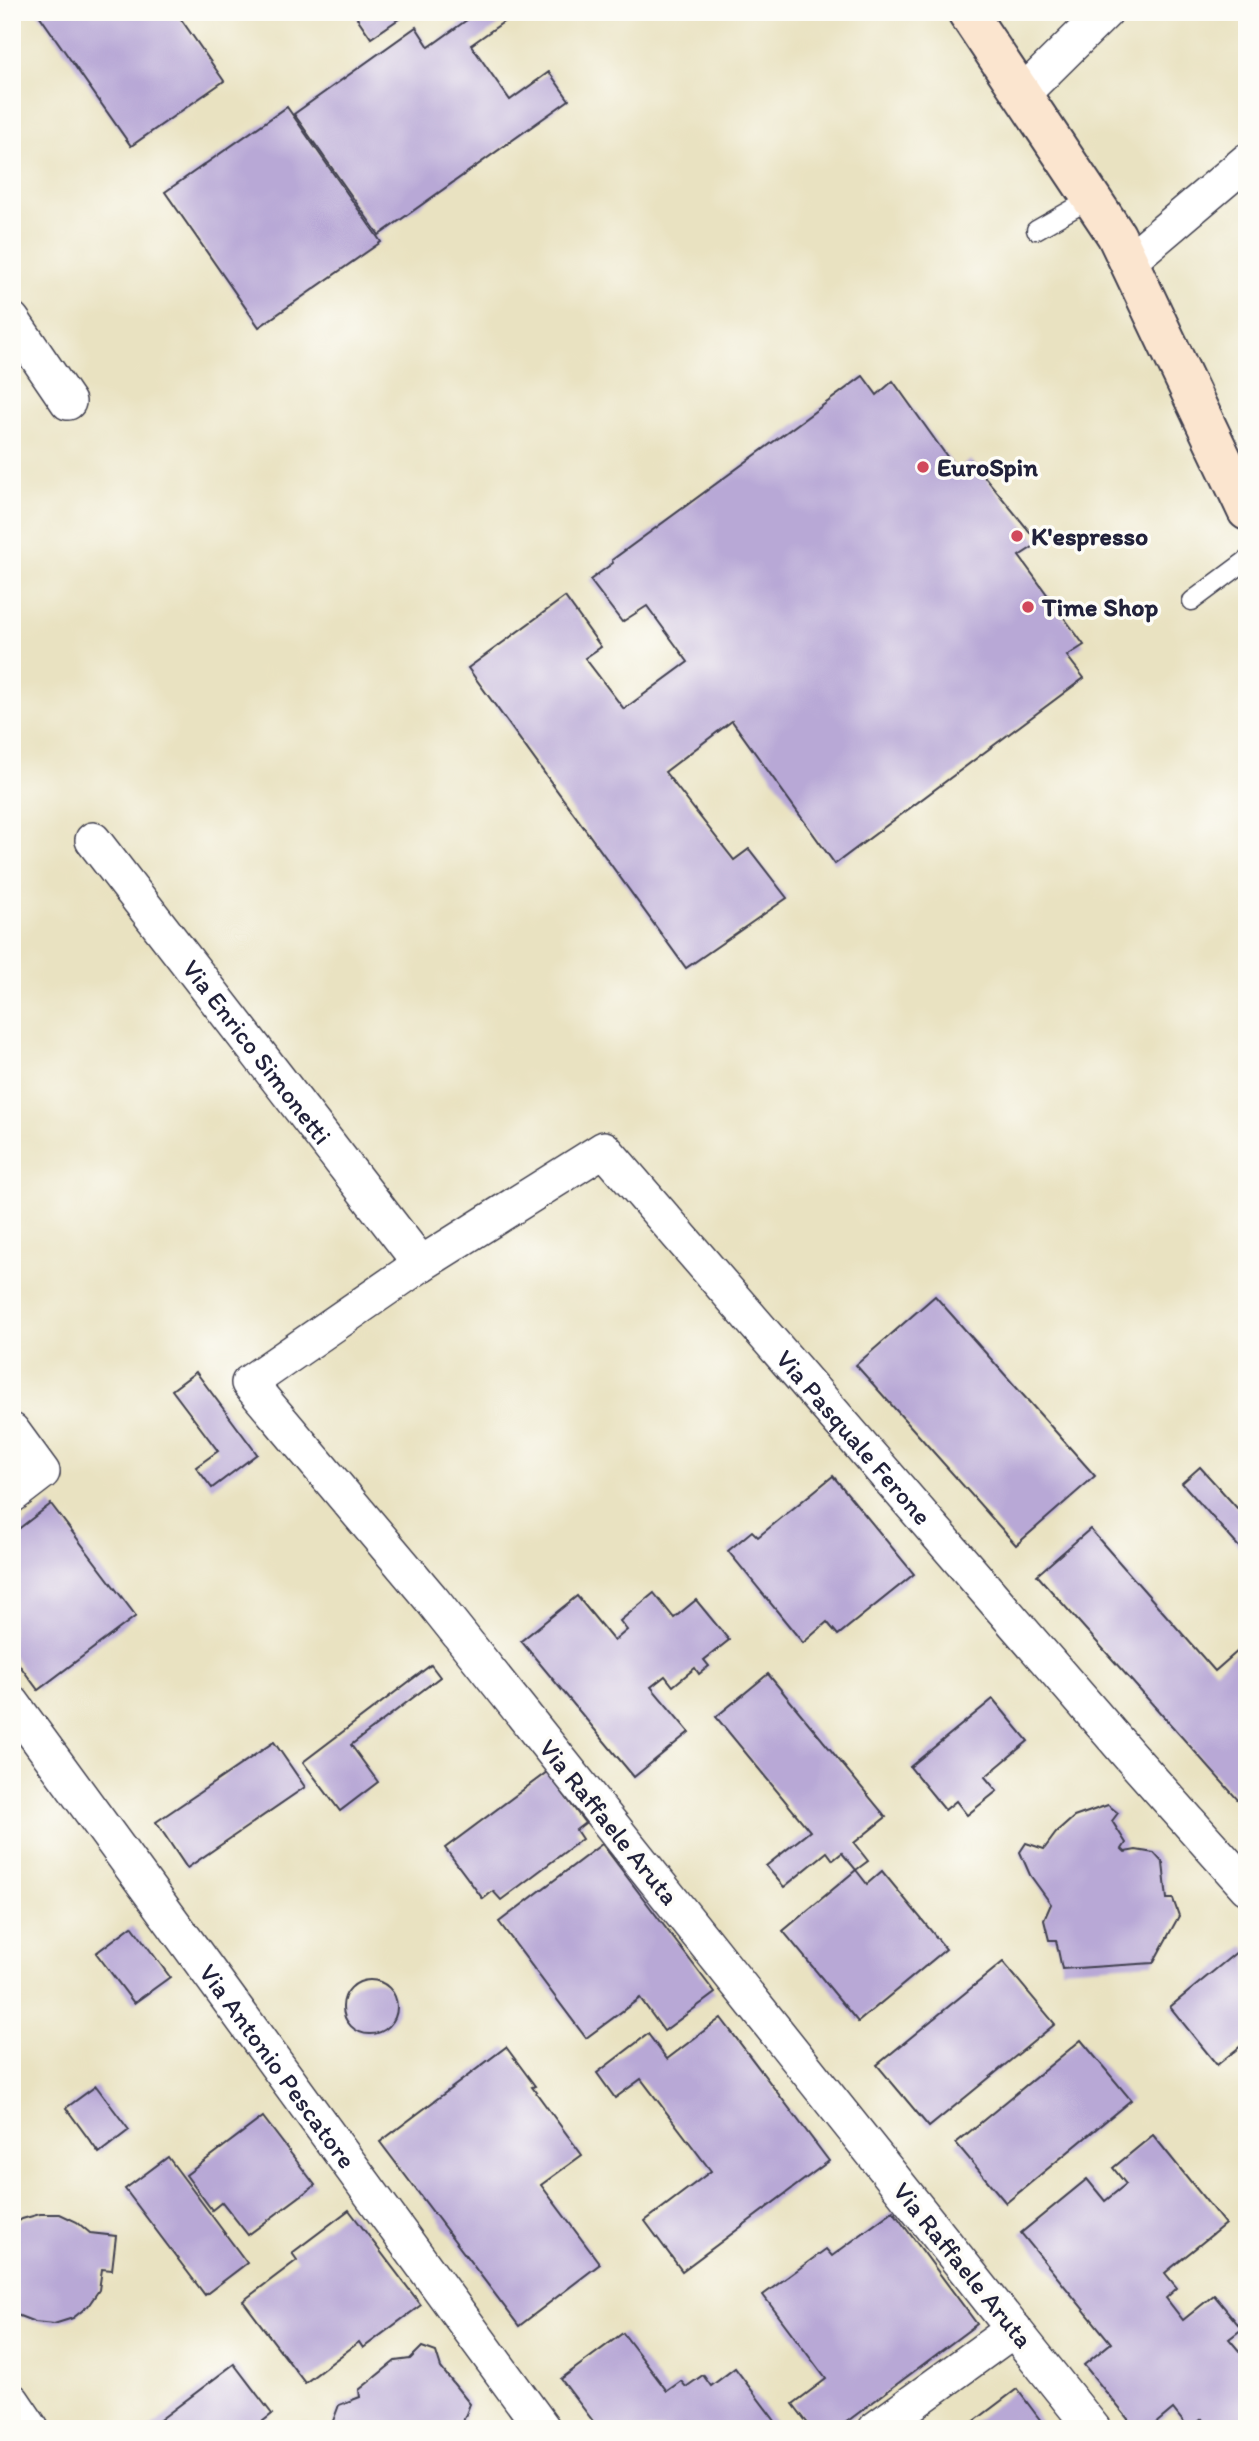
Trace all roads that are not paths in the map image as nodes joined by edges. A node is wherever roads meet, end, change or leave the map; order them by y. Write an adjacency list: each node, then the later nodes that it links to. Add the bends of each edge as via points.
1 (967, 12): 3 (main road)
2 (1105, 12): 3 (street)
3 (1022, 94): 5 (main road)
4 (1247, 161): 7 (street)
5 (1091, 198): 6 (lane); 7 (main road)
6 (1036, 230)
7 (1129, 261): 10 (main road)
8 (12, 320): 9 (street)
9 (68, 402)
10 (1247, 511)
11 (1247, 560): 12 (lane)
12 (1192, 601)
13 (93, 840): 14 (street, Via Enrico Simonetti)
14 (421, 1264): 18 (street, Via Pasquale Ferone, via 604,1149); 19 (street, Via Raffaele Aruta, via 250,1383 432,1600)
15 (12, 1431): 16 (street, via 42,1472)
16 (12, 1495)
17 (12, 1703): 22 (street, Via Antonio Pescatore)
18 (1247, 1887)
19 (1014, 2329): 23 (street); 24 (street, Via Raffaele Aruta)
20 (12, 2402): 21 (street)
21 (31, 2429)
22 (543, 2429)
23 (876, 2429)
24 (1093, 2429)

